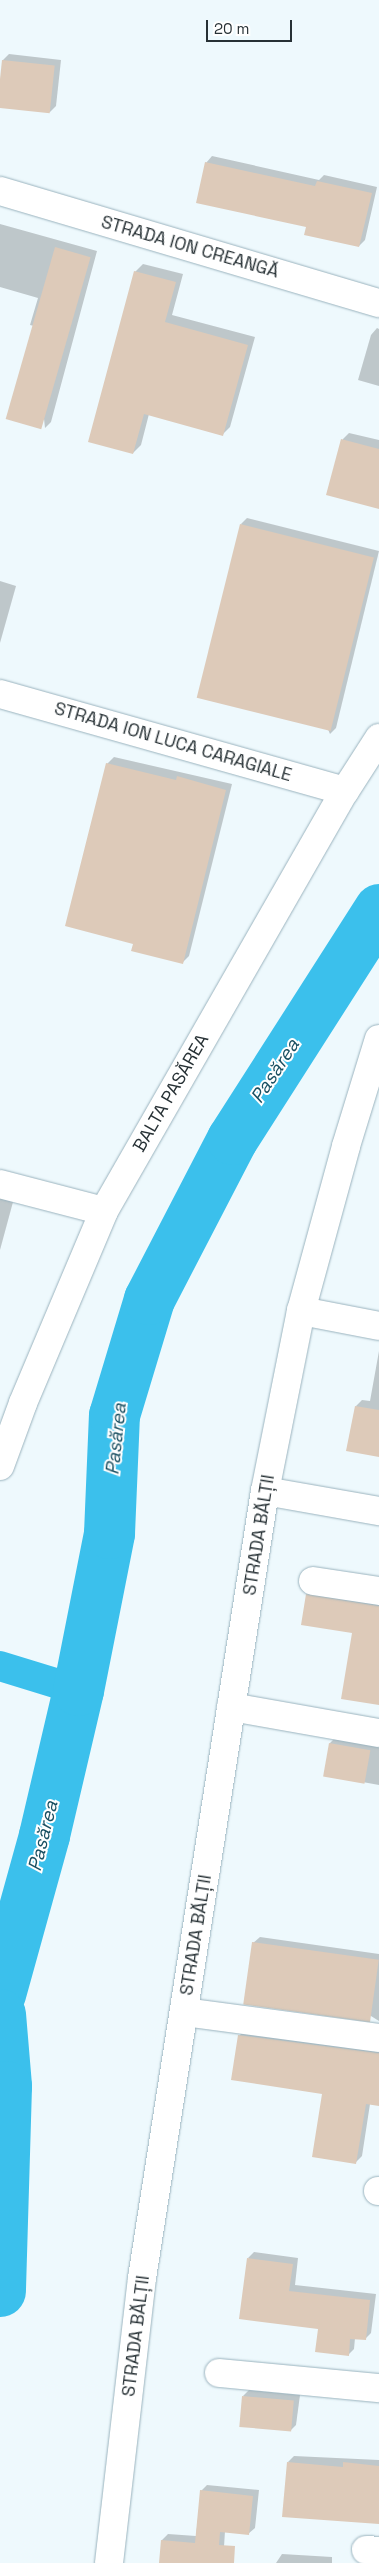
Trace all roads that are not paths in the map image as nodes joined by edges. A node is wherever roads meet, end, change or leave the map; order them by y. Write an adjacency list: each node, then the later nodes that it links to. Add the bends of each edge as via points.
1 (0, 191): 2 (street, STRADA ION CREANGĂ)
2 (379, 303)
3 (0, 694): 5 (street, STRADA ION LUCA CARAGIALE)
4 (379, 738): 5 (street, BALTA PASĂREA)
5 (345, 790): 8 (street, BALTA PASĂREA)
6 (379, 1039): 9 (street, STRADA BĂLȚII)
7 (0, 1184): 8 (street)
8 (104, 1211): 11 (street, BALTA PASĂREA)
9 (301, 1311): 10 (street); 12 (street, STRADA BĂLȚII)
10 (379, 1326)
11 (0, 1466)
12 (265, 1491): 13 (street); 16 (street, STRADA BĂLȚII)
13 (379, 1511)
14 (313, 1581): 15 (street)
15 (379, 1591)
16 (231, 1707): 17 (street); 18 (street, STRADA BĂLȚII)
17 (379, 1733)
18 (184, 2012): 19 (street); 22 (street, STRADA BĂLȚII, via 142,2278)
19 (379, 2038)
20 (219, 2373): 21 (street)
21 (379, 2388)
22 (109, 2563)

